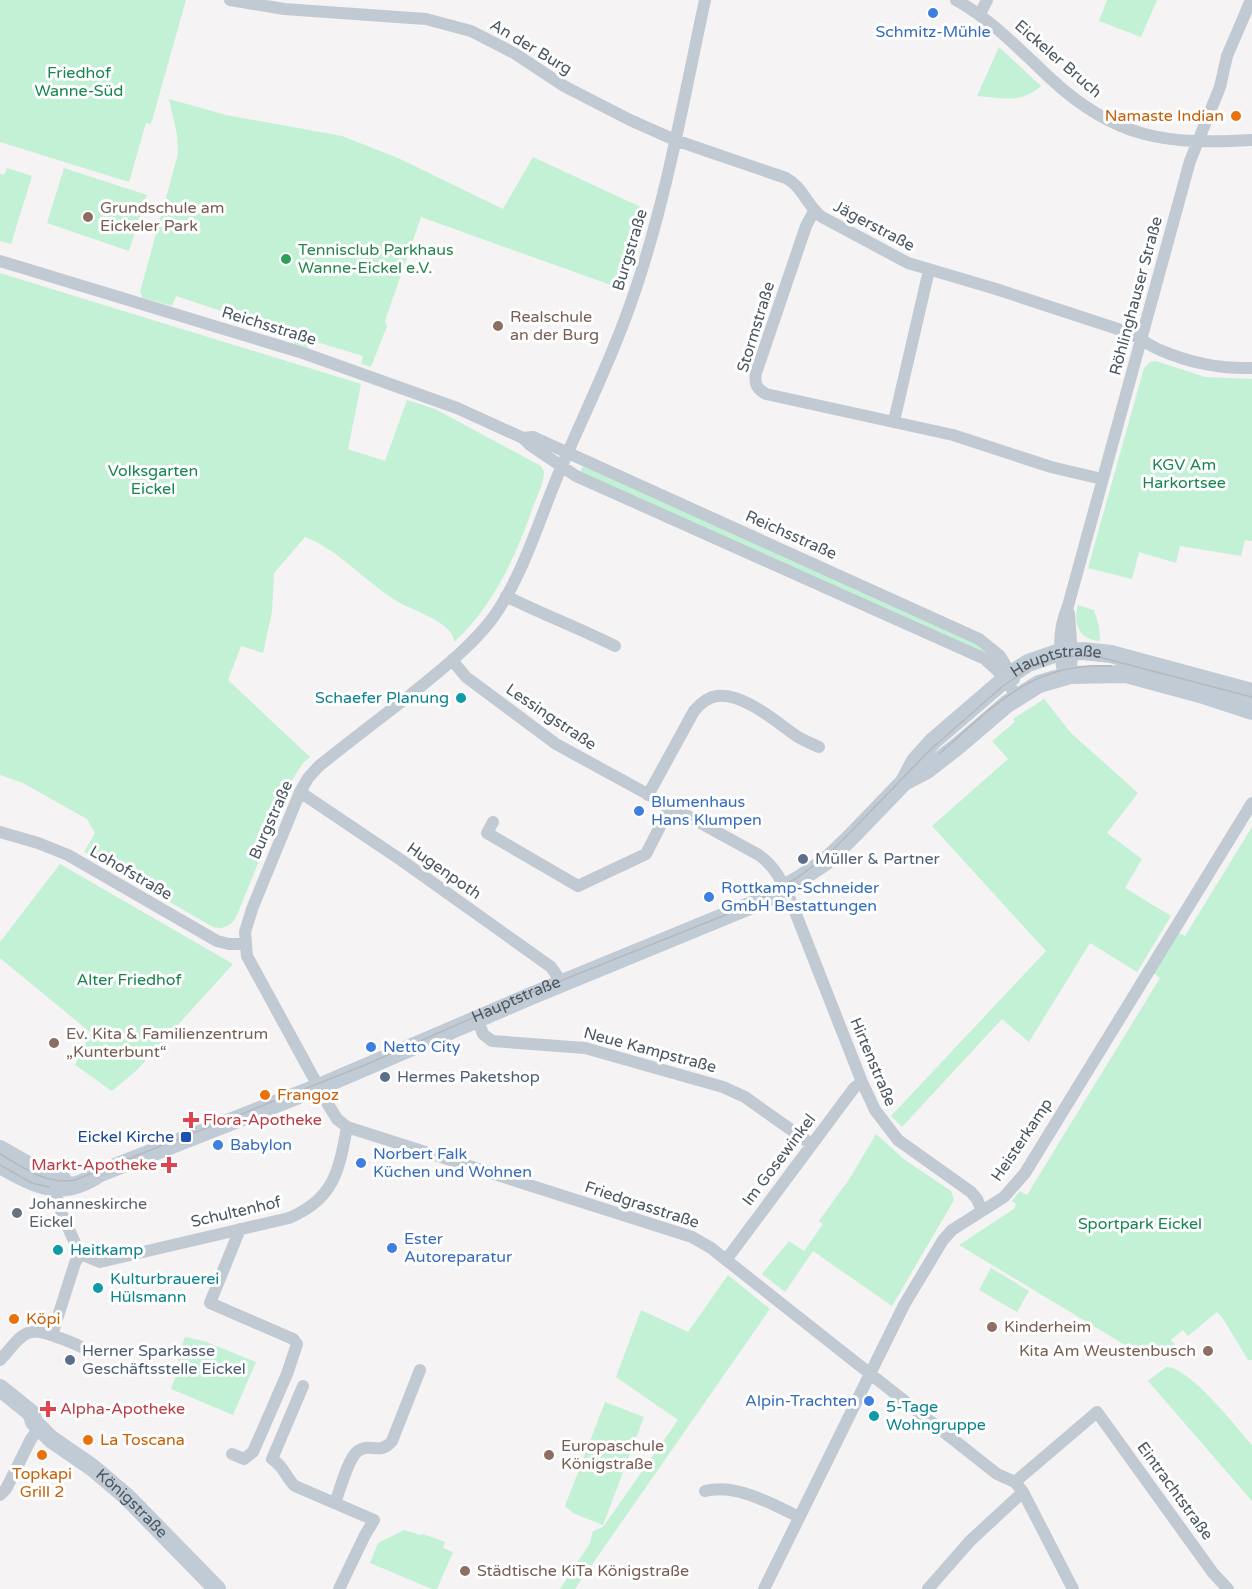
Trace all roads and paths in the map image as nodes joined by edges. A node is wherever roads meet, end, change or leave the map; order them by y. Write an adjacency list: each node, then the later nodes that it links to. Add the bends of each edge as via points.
1 (230, 0): 7 (street, An der Burg, via 284,9)
2 (364, 0): 7 (street)
3 (705, 0): 9 (street, Burgstraße)
4 (956, 0): 8 (street, Eickeler Bruch)
5 (987, 0): 8 (street)
6 (1251, 0): 11 (street, Röhlinghauser Straße)
7 (361, 14): 9 (street, An der Burg, via 426,19 471,31 570,89)
8 (980, 14): 11 (street, Eickeler Bruch, via 1063,90 1092,111 1143,134)
9 (675, 140): 12 (street, Jägerstraße, via 786,178 798,187); 19 (street, Burgstraße, via 656,223 632,300)
10 (1252, 140): 11 (street, Eickeler Bruch)
11 (1197, 142): 15 (street, Röhlinghauser Straße)
12 (814, 211): 14 (street, Jägerstraße, via 899,260); 17 (street, Stormstraße, via 755,384 766,394)
13 (0, 261): 18 (street, Reichsstraße, via 303,353 457,408)
14 (929, 270): 15 (street, Jägerstraße); 17 (street)
15 (1142, 338): 16 (street, Jägerstraße, via 1160,350 1190,361 1223,368); 21 (street, Röhlinghauser Straße)
16 (1252, 368)
17 (894, 421): 21 (street, Stormstraße)
18 (523, 438): 19 (street, Reichsstraße, via 533,437); 20 (street, Reichsstraße)
19 (568, 453): 20 (street, Burgstraße); 27 (street, Reichsstraße, via 979,639 995,650)
20 (562, 466): 22 (street, Burgstraße); 27 (street, Reichsstraße, via 576,476 985,659)
21 (1102, 479): 24 (street, Röhlinghauser Straße, via 1068,606)
22 (506, 596): 23 (street); 25 (street, Burgstraße, via 481,632)
23 (615, 646)
24 (1066, 651): 26 (street, Röhlinghauser Straße); 27 (street, Hauptstraße, via 1028,663); 28 (street, Hauptstraße, via 1111,654)
25 (452, 660): 33 (street, Burgstraße, via 320,766); 34 (street, Lessingstraße, via 466,677 556,744)
26 (1067, 675): 29 (street, Hauptstraße); 30 (street, Hauptstraße, via 1135,676)
27 (1008, 676): 29 (street, Reichsstraße); 32 (street, Hauptstraße, via 933,741 915,761)
28 (1252, 692)
29 (1019, 695): 32 (street, Hauptstraße, via 927,770)
30 (1252, 711)
31 (819, 747): 34 (street, via 752,706 716,696 694,711)
32 (904, 782): 39 (street, Hauptstraße, via 833,854)
33 (300, 792): 40 (street, Burgstraße, via 252,909); 41 (street, Hugenpoth, via 551,967)
34 (648, 795): 36 (street, Lessingstraße)
35 (1252, 803): 50 (street, Heisterkamp, via 1025,1173 1004,1197)
36 (670, 807): 37 (street, via 646,854 578,886 487,833); 39 (street, Lessingstraße, via 759,855 773,866)
37 (494, 822)
38 (0, 832): 40 (street, Lohofstraße, via 68,855 217,941)
39 (785, 888): 41 (street, Hauptstraße, via 750,907); 43 (street, Hirtenstraße)
40 (244, 944): 44 (street, via 254,972)
41 (562, 983): 42 (street, Hauptstraße)
42 (477, 1019): 44 (street, Hauptstraße); 46 (street, Neue Kampstraße, via 483,1034 492,1041 585,1048 723,1087 745,1097)
43 (862, 1082): 46 (street, Im Gosewinkel); 50 (street, Hirtenstraße, via 875,1110 894,1136 970,1192)
44 (319, 1087): 45 (street, via 337,1119); 49 (street, Hauptstraße, via 100,1173)
45 (347, 1127): 51 (street, Schultenhof, via 338,1169 321,1198 289,1218); 53 (street, Friedgrasstraße, via 681,1233)
46 (811, 1144): 53 (street, Im Gosewinkel)
47 (0, 1149): 49 (street)
48 (0, 1165): 49 (street, via 32,1183)
49 (54, 1183): 52 (street, via 62,1214)
50 (982, 1211): 58 (street, Heisterkamp, via 943,1240 903,1305)
51 (240, 1229): 52 (street, Schultenhof, via 100,1262); 63 (street, via 210,1303 297,1344 253,1452 244,1459)
52 (80, 1254): 54 (street)
53 (726, 1260): 58 (street, Friedgrasstraße)
54 (52, 1335): 55 (street); 56 (street, via 28,1331)
55 (81, 1347)
56 (0, 1360)
57 (420, 1370): 68 (street, via 392,1442 382,1449 356,1452)
58 (869, 1374): 64 (street, Friedgrasstraße, via 997,1474); 69 (street, Heisterkamp)
59 (303, 1386): 68 (street, via 272,1459 295,1486)
60 (0, 1388): 62 (street, via 33,1415)
61 (0, 1399): 62 (street, via 27,1422)
62 (37, 1425): 67 (street); 70 (street, Königstraße, via 111,1482)
63 (232, 1454)
64 (1015, 1482): 66 (street); 75 (street, Eintrachtstraße, via 1097,1412)
65 (705, 1491): 69 (street, via 731,1490)
66 (1023, 1492): 73 (street, via 970,1541); 74 (street)
67 (0, 1495)
68 (335, 1503): 71 (street, via 374,1520)
69 (799, 1517): 72 (street, Heisterkamp)
70 (217, 1589)
71 (339, 1589)
72 (764, 1589)
73 (928, 1589)
74 (1074, 1589)
75 (1228, 1589)

